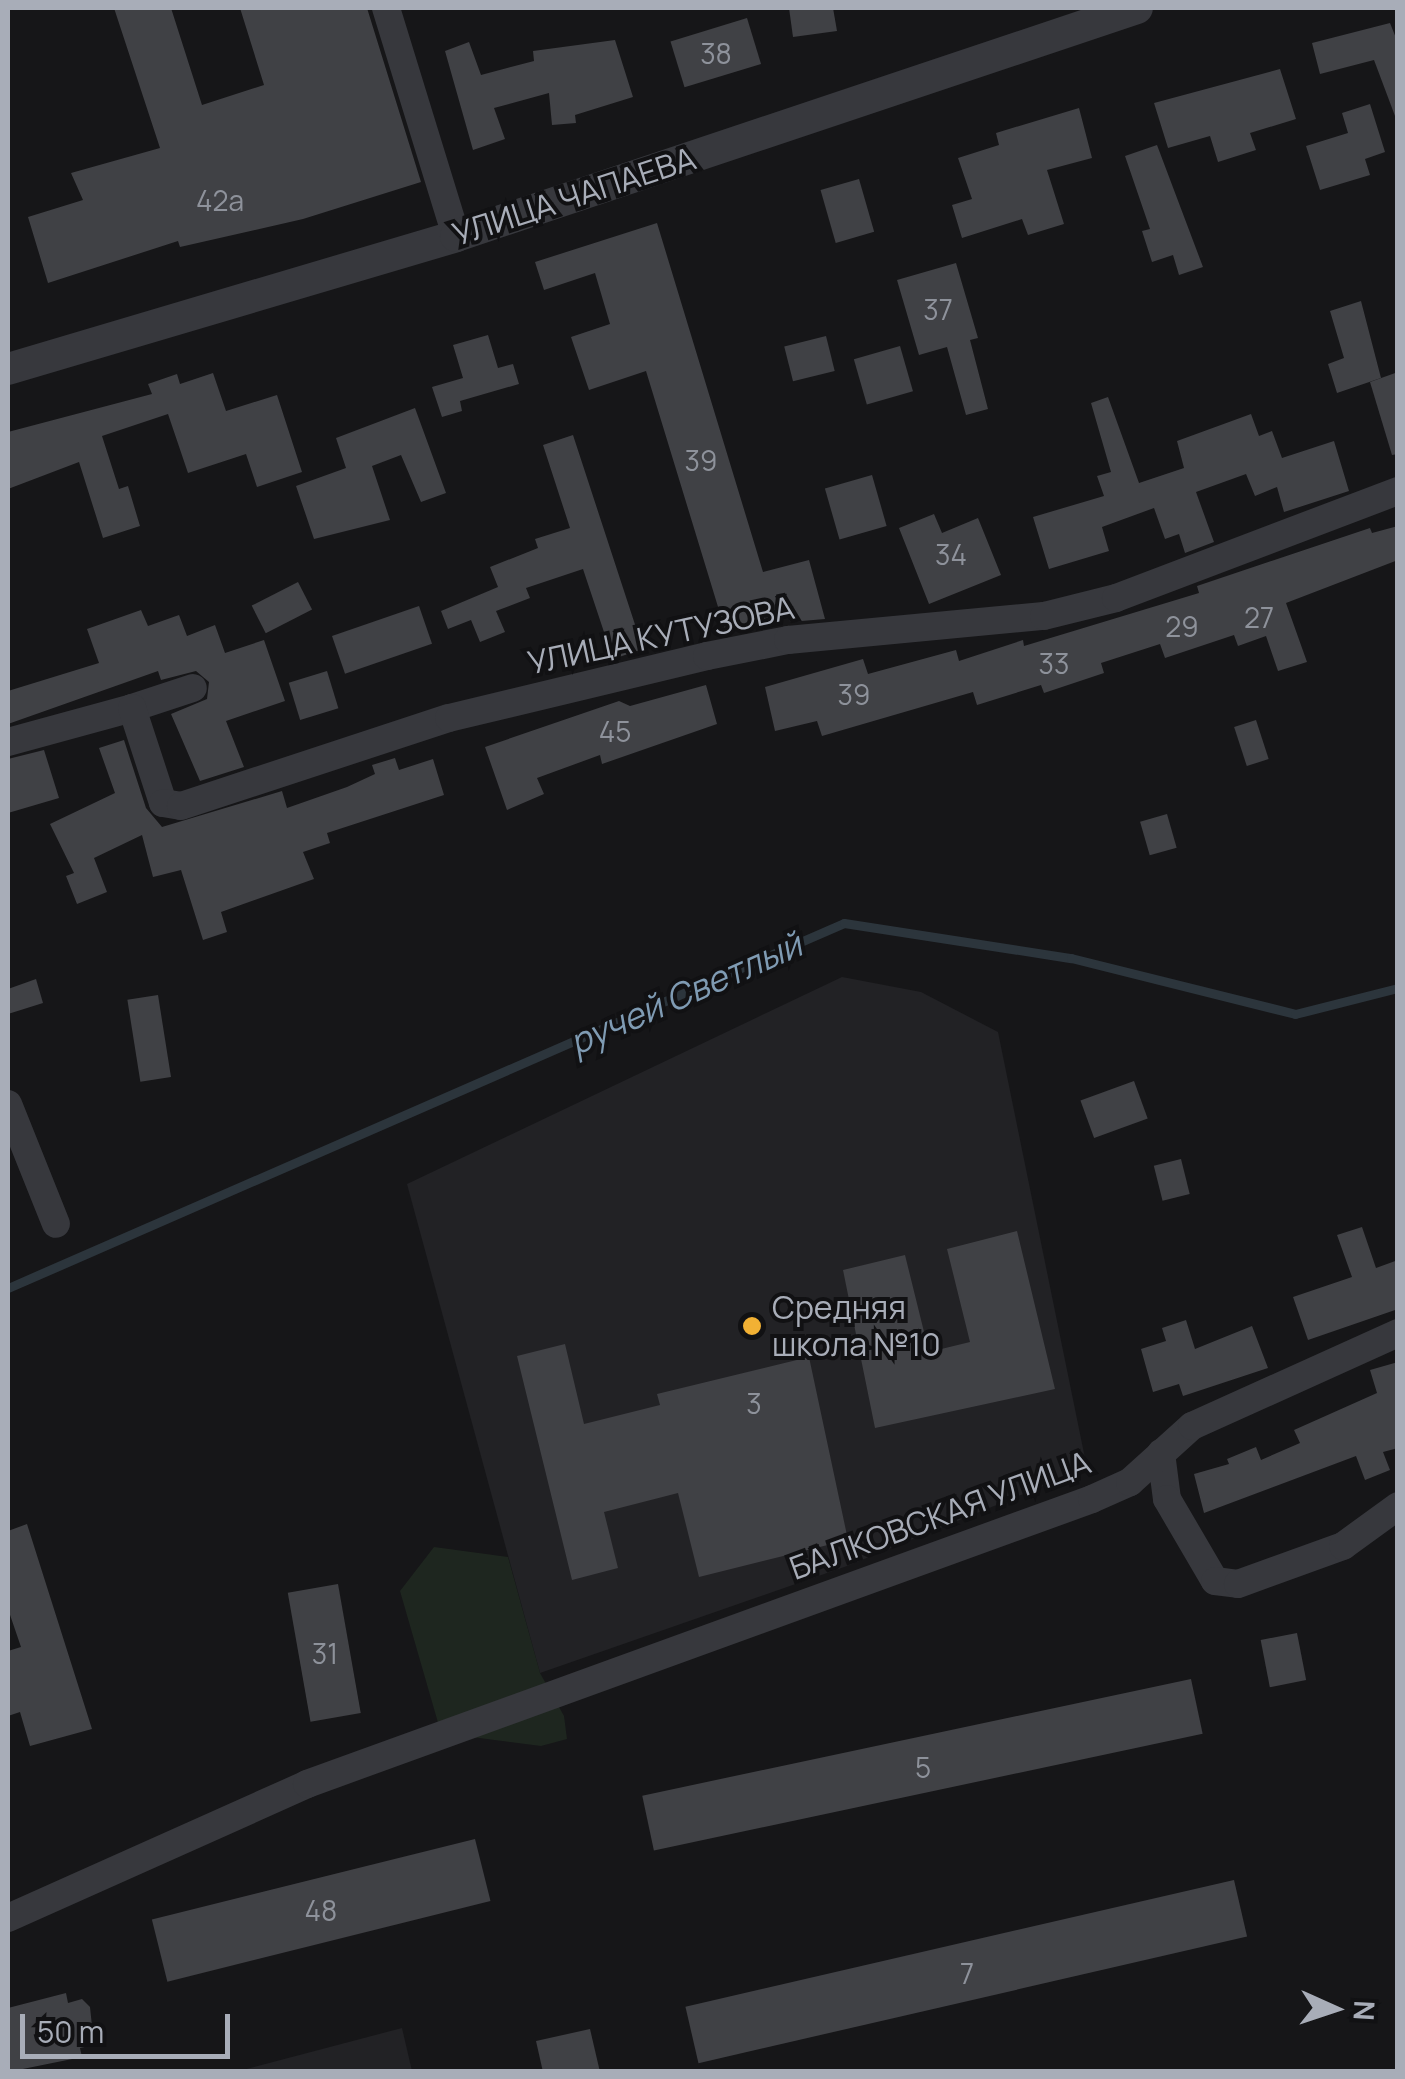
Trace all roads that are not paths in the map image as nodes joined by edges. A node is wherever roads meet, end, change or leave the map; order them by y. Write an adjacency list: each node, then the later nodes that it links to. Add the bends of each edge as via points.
1 (386, 8): 3 (street)
2 (1136, 8): 3 (street, УЛИЦА ЧАПАЕВА)
3 (456, 236): 4 (street, УЛИЦА ЧАПАЕВА)
4 (8, 370)
5 (1398, 491): 7 (street, УЛИЦА КУТУЗОВА, via 1116,598 1044,616 788,640 707,656 449,718 181,806 162,803)
6 (193, 688): 7 (street)
7 (132, 708): 8 (street)
8 (8, 742)
9 (8, 1104): 10 (street)
10 (56, 1224)
11 (1398, 1333): 12 (street, БАЛКОВСКАЯ УЛИЦА, via 1192,1426)
12 (1160, 1452): 13 (street, via 1166,1499 1215,1581 1238,1584 1343,1546); 14 (street, БАЛКОВСКАЯ УЛИЦА, via 1130,1482 1092,1499 307,1784)
13 (1398, 1506)
14 (8, 1918)

